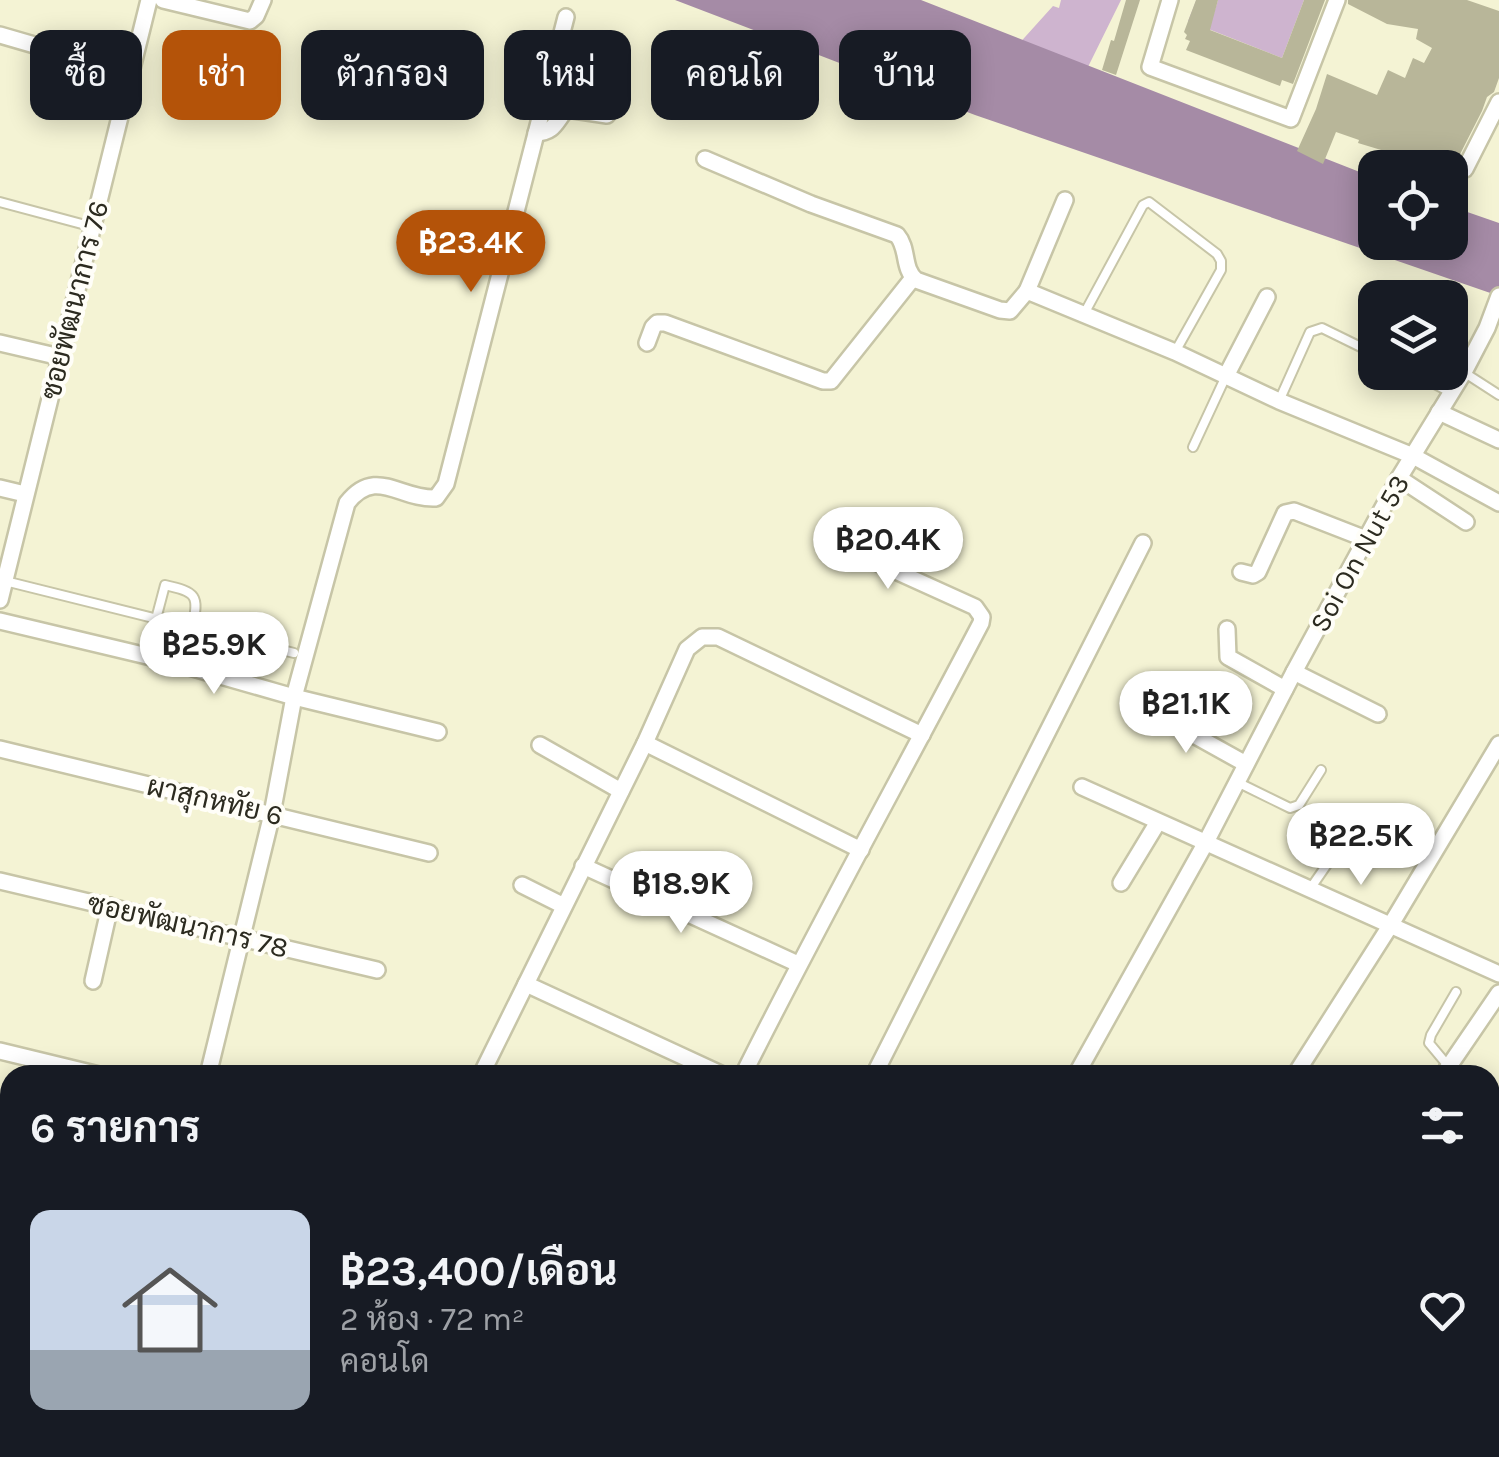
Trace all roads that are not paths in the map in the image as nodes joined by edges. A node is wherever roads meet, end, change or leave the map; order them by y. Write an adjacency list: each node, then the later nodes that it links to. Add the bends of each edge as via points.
1 (149, 0): 7 (street, ซอยพัฒนาการ 76)
2 (162, 0): 3 (street, via 250,21)
3 (263, 0)
4 (1170, 0): 5 (street, via 1150,67 1291,118)
5 (1337, 0)
6 (566, 17): 13 (street)
7 (142, 30)
8 (0, 35): 9 (street)
9 (30, 44)
10 (1499, 102): 15 (street)
11 (120, 120): 18 (street, ซอยพัฒนาการ 76)
12 (560, 120): 13 (street)
13 (536, 134): 61 (street, via 446,484 436,498 364,487 346,503)
14 (705, 158): 19 (street, via 897,235)
15 (1468, 162)
16 (1065, 200): 20 (street)
17 (0, 202): 18 (lane)
18 (93, 227): 28 (street, ซอยพัฒนาการ 76)
19 (913, 278): 20 (street, via 1000,310 1010,311); 25 (street, via 830,381 664,323 653,327)
20 (1027, 291): 23 (street)
21 (1499, 296): 29 (street, Soi On Nut 53)
22 (1266, 297): 31 (street)
23 (1084, 314): 27 (street); 27 (lane, via 1149,202 1221,261)
24 (0, 343): 28 (street)
25 (647, 343)
26 (1358, 346): 36 (lane, via 1322,328 1310,332)
27 (1175, 352): 31 (street)
28 (60, 357): 43 (street, ซอยพัฒนาการ 76)
29 (1468, 364)
30 (1468, 375): 35 (lane)
31 (1226, 376): 36 (street); 39 (lane)
32 (1446, 390): 34 (lane)
33 (1454, 390): 34 (street, Soi On Nut 53)
34 (1452, 393): 37 (street, Soi On Nut 53)
35 (1499, 395)
36 (1279, 401): 40 (street)
37 (1439, 412): 38 (street); 40 (street, Soi On Nut 53)
38 (1499, 440)
39 (1193, 447)
40 (1413, 456): 41 (street, Soi On Nut 53); 44 (street)
41 (1399, 478): 45 (street); 46 (street, Soi On Nut 53)
42 (0, 488): 43 (street)
43 (26, 494): 50 (street, ซอยพัฒนาการ 76)
44 (1499, 503)
45 (1466, 522)
46 (1366, 539): 49 (street, via 1285,512 1258,572); 59 (street, Soi On Nut 53)
47 (827, 540): 65 (street, via 980,612 981,624)
48 (1144, 542): 103 (street)
49 (1242, 572)
50 (4, 582): 51 (street, ซอยพัฒนาการ 76); 52 (lane)
51 (0, 600)
52 (156, 618): 54 (lane); 55 (lane, via 165,584 195,596)
53 (0, 621): 58 (street)
54 (178, 624): 55 (lane); 58 (lane)
55 (192, 627): 57 (lane)
56 (1227, 629): 60 (street, via 1228,657)
57 (294, 652)
58 (168, 661): 61 (street)
59 (1294, 672): 60 (street, Soi On Nut 53); 63 (street)
60 (1285, 689): 70 (street, Soi On Nut 53)
61 (294, 697): 64 (street); 75 (street)
62 (1147, 709): 70 (street)
63 (1378, 714)
64 (438, 732)
65 (922, 735): 66 (street, via 718,637 702,637 687,650); 79 (street)
66 (645, 743): 74 (street); 79 (street)
67 (540, 744): 74 (street)
68 (1499, 744): 88 (street)
69 (0, 749): 75 (street, ผาสุกหทัย 6)
70 (1246, 764): 72 (street, Soi On Nut 53)
71 (1322, 770): 72 (lane, via 1290,808)
72 (1237, 782): 77 (street, Soi On Nut 53)
73 (1082, 787): 76 (street)
74 (621, 791): 81 (street)
75 (272, 814): 80 (street, ผาสุกหทัย 6); 89 (street)
76 (1158, 822): 77 (street); 83 (street)
77 (1205, 844): 85 (street); 104 (street, Soi On Nut 53)
78 (1339, 847): 85 (lane)
79 (860, 850): 90 (street)
80 (429, 852)
81 (583, 866): 87 (street); 90 (street)
82 (0, 881): 86 (street, ซอยพัฒนาการ 78)
83 (1122, 883)
84 (522, 885): 87 (street)
85 (1309, 890): 88 (street)
86 (110, 906): 89 (street, ซอยพัฒนาการ 78); 93 (street)
87 (564, 906): 94 (street)
88 (1390, 926): 92 (street); 105 (street)
89 (242, 937): 91 (street, ซอยพัฒนาการ 78); 99 (street)
90 (798, 964): 102 (street)
91 (377, 970)
92 (1499, 974)
93 (93, 981)
94 (526, 984): 100 (street); 101 (street)
95 (1456, 992): 106 (lane, via 1429,1043)
96 (1499, 993): 107 (street)
97 (0, 1051): 98 (street)
98 (58, 1065)
99 (210, 1065)
100 (487, 1065)
101 (701, 1065)
102 (747, 1065)
103 (879, 1065)
104 (1082, 1065)
105 (1301, 1065)
106 (1442, 1065)
107 (1450, 1065)

